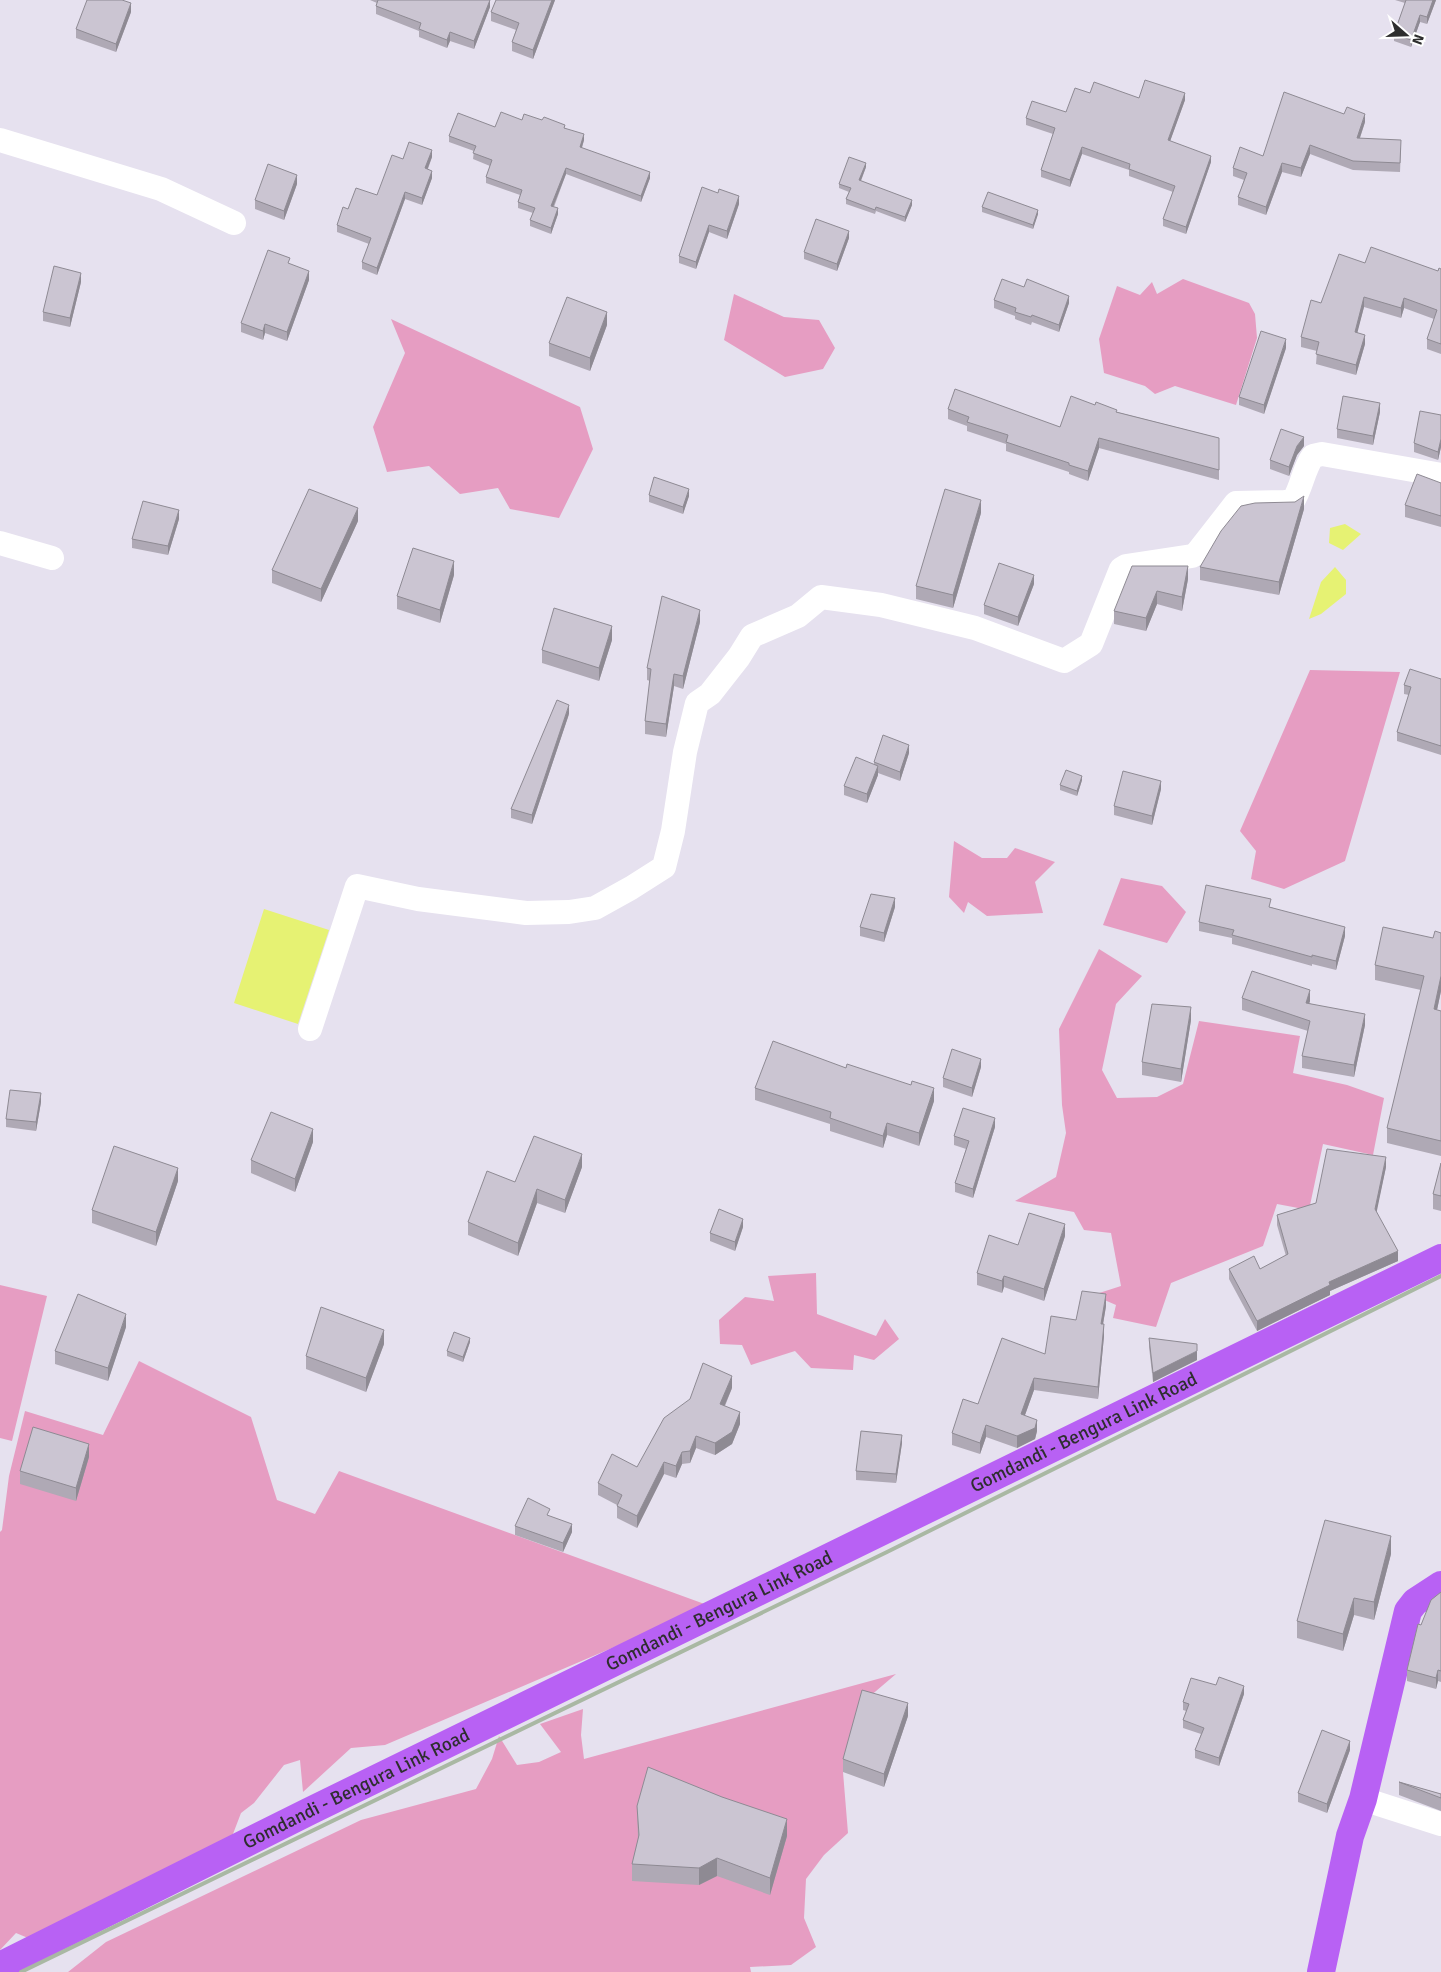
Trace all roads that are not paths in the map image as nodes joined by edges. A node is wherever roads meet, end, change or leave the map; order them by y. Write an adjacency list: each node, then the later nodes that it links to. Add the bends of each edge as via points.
1 (0, 140): 2 (street, via 161,189)
2 (234, 223)
3 (1441, 475): 6 (street, via 1322,454 1313,456 1293,501 1236,503 1192,556 1121,569 1092,644 1064,661 974,628 881,605 821,597 798,616 752,636 710,694 697,703 664,867 595,908 569,912 526,913 418,899 357,886)
4 (0, 544): 5 (street)
5 (52, 558)
6 (310, 1029)
7 (1441, 1258): 11 (main road, Gomdandi - Bengura Link Road)
8 (1441, 1585): 9 (main road, via 1415,1602 1408,1611)
9 (1363, 1799): 10 (street); 12 (main road, via 1350,1836)
10 (1441, 1824)
11 (0, 1966)
12 (1321, 1972)

